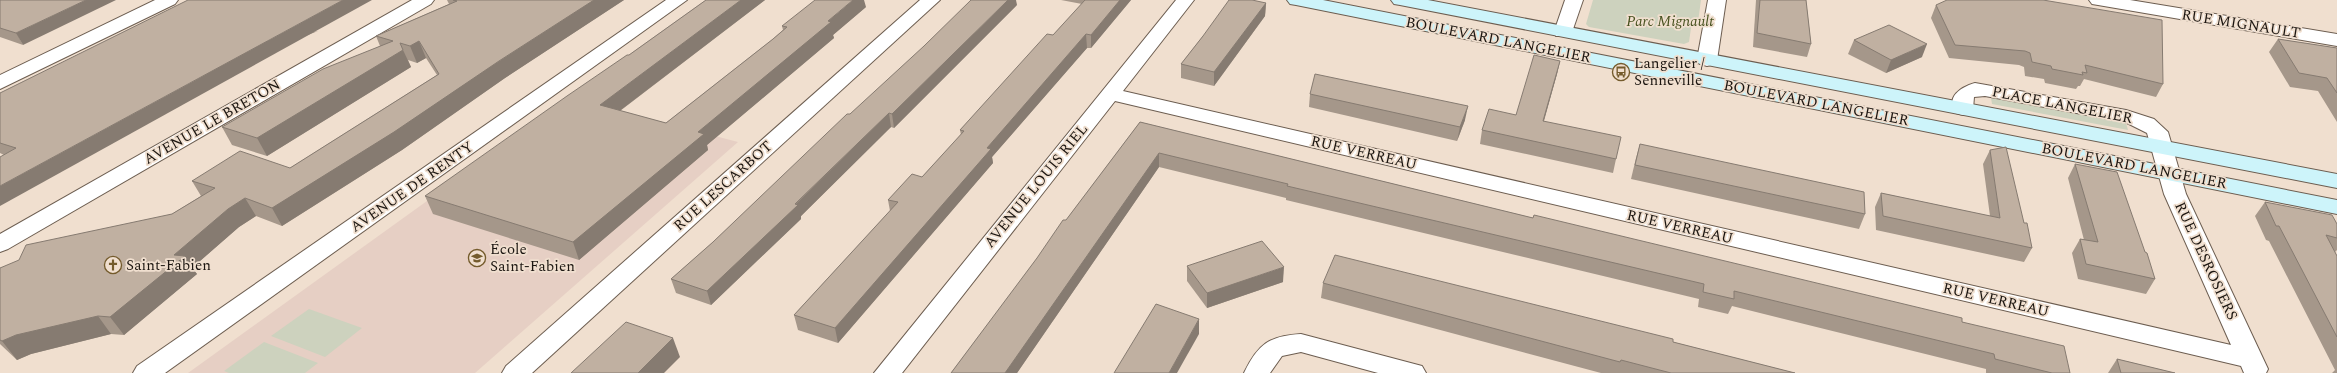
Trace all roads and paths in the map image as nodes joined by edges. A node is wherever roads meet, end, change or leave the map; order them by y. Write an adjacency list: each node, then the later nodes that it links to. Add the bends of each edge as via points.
1 (170, 0): 14 (street)
2 (425, 0): 21 (street, AVENUE LE BRETON)
3 (678, 0): 23 (street, AVENUE DE RENTY)
4 (931, 0): 24 (street, RUE LESCARBOT)
5 (1185, 0): 15 (street, AVENUE LOUIS RIEL)
6 (1296, 0): 18 (main road, BOULEVARD LANGELIER)
7 (1400, 0): 11 (main road, BOULEVARD LANGELIER)
8 (1574, 0): 11 (street)
9 (1717, 0): 13 (street)
10 (2098, 0): 12 (street, RUE MIGNAULT)
11 (1563, 32): 13 (main road, BOULEVARD LANGELIER)
12 (2337, 40)
13 (1707, 60): 16 (main road, BOULEVARD LANGELIER)
14 (3, 79)
15 (1109, 94): 22 (street, RUE VERREAU); 25 (street, AVENUE LOUIS RIEL)
16 (1963, 109): 17 (street, PLACE LANGELIER, via 1964,94 1975,89 2110,113 2147,122 2158,132)
17 (2161, 147): 18 (street, RUE DESROSIERS); 19 (main road, BOULEVARD LANGELIER)
18 (2169, 173): 20 (main road, BOULEVARD LANGELIER); 22 (street, RUE DESROSIERS, via 2175,194)
19 (2337, 182)
20 (2337, 207)
21 (0, 244)
22 (2254, 366)
23 (146, 373)
24 (515, 373)
25 (887, 373)
26 (1257, 373): 27 (street, via 1271,350 1284,344 1302,343)
27 (1413, 373)

